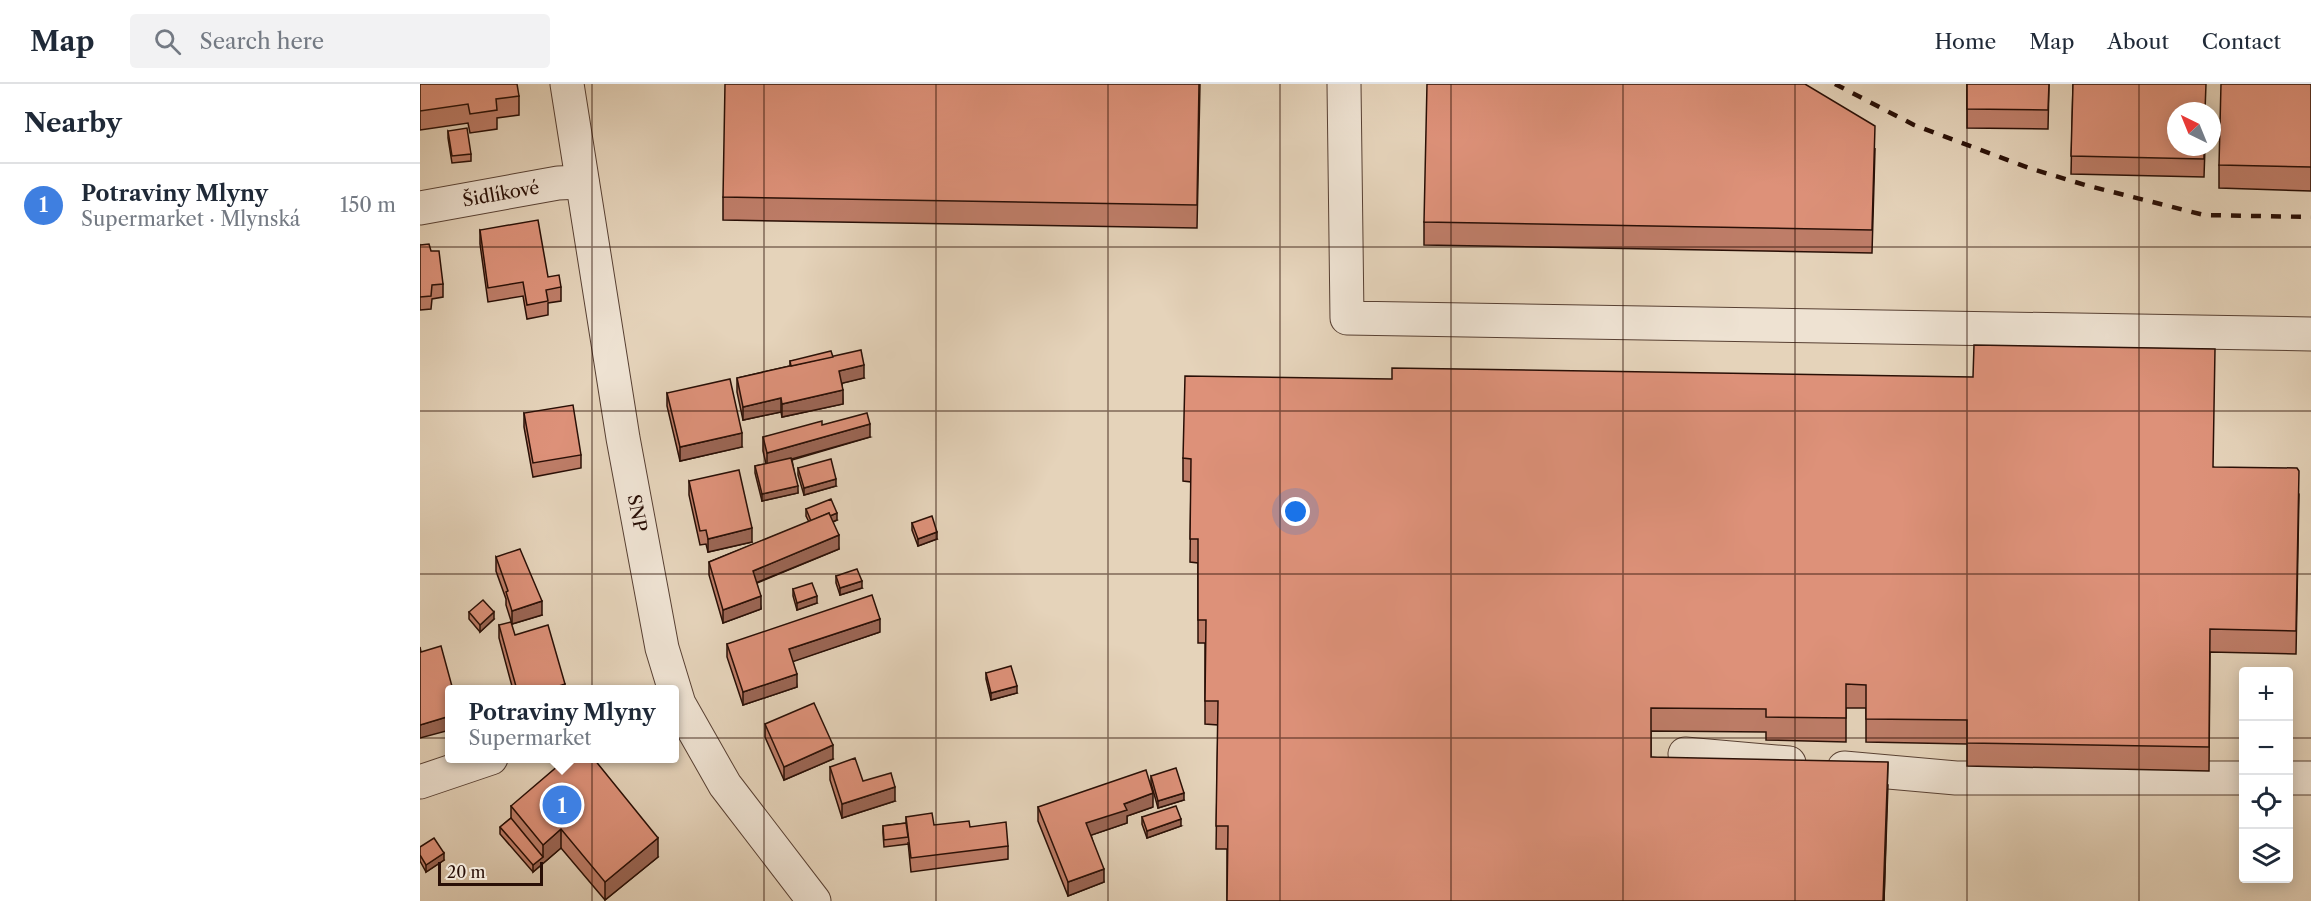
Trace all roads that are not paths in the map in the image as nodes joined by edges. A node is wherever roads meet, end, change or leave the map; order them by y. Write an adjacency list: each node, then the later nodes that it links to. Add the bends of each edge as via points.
1 (567, 84): 3 (street, SNP)
2 (1344, 84): 5 (street, via 1347,318)
3 (582, 182): 4 (street, Šidlíkové); 6 (street, SNP, via 622,438)
4 (420, 208)
5 (2311, 334)
6 (672, 685)
7 (679, 708): 14 (street, SNP, via 725,785)
8 (1685, 754): 10 (street, via 1956,778)
9 (479, 763): 13 (street)
10 (2239, 778)
11 (2293, 778): 12 (street)
12 (2311, 778)
13 (420, 782)
14 (814, 901)

